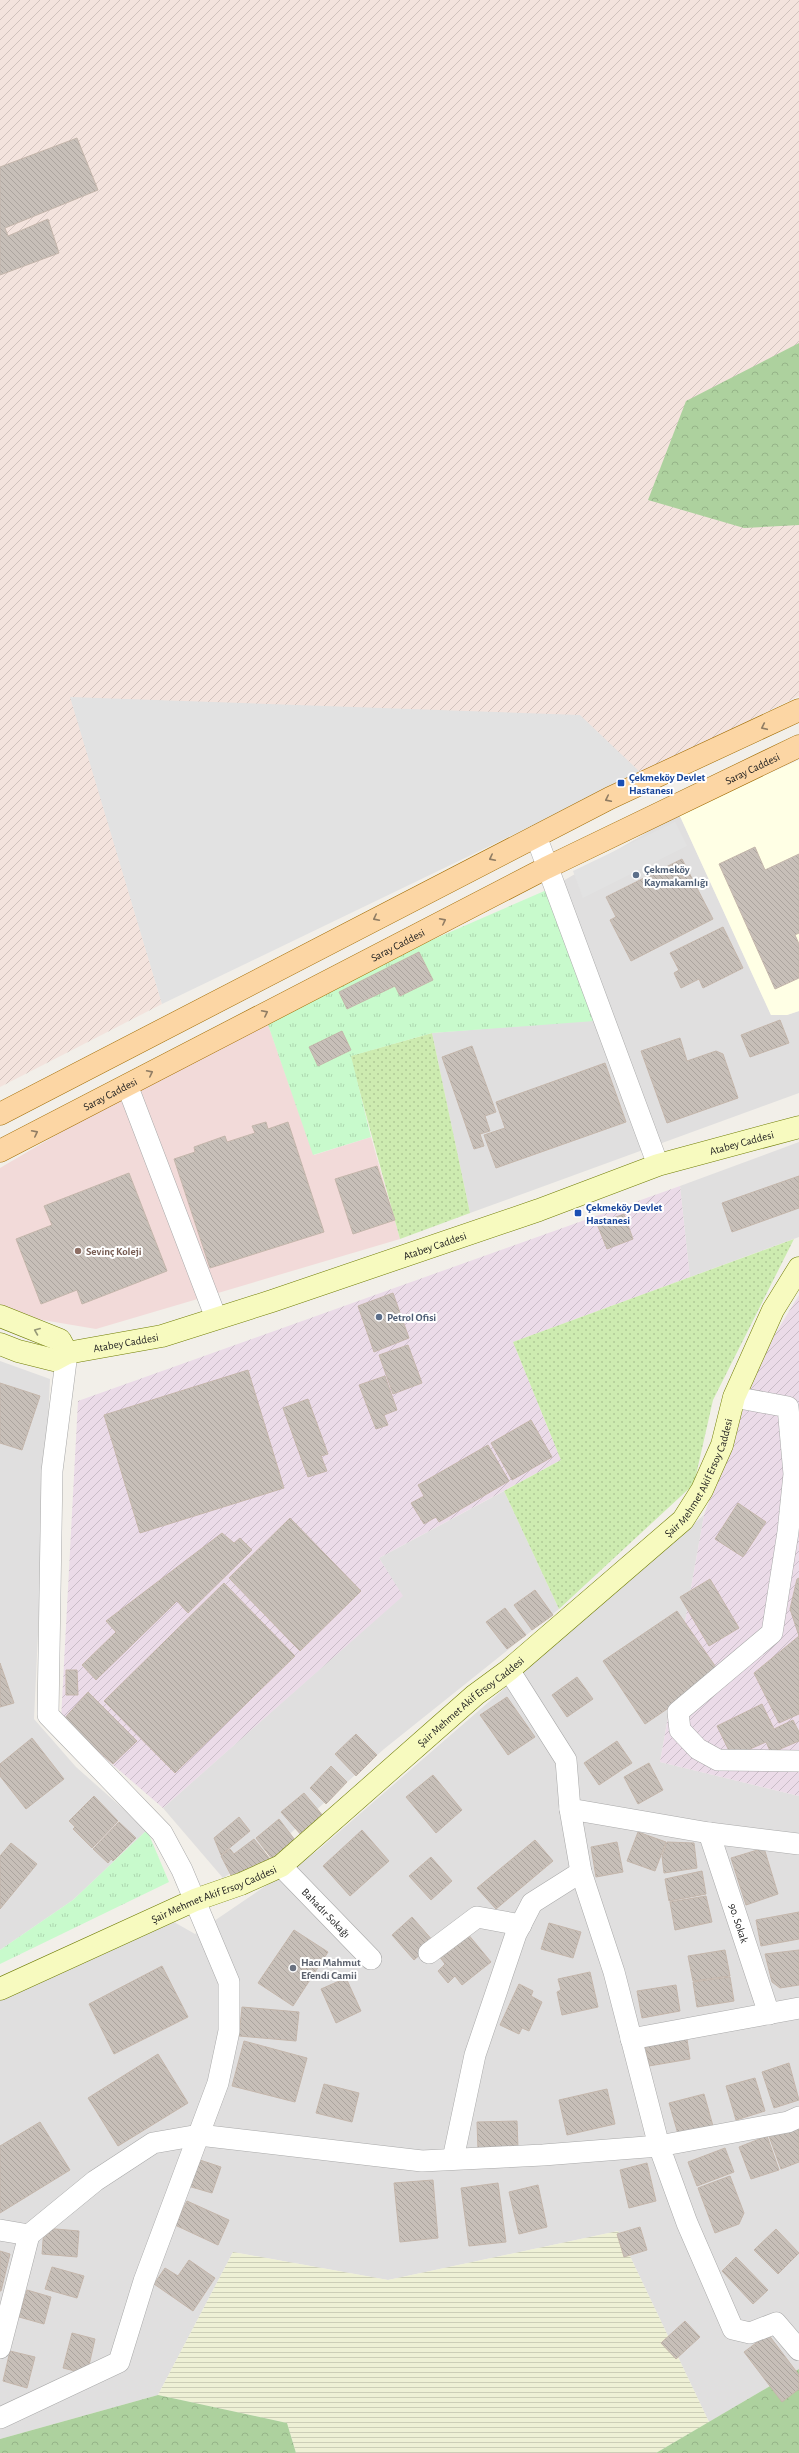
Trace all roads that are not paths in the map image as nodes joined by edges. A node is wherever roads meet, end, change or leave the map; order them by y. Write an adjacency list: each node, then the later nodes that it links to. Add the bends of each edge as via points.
1 (799, 710): 3 (main road, one-way to 3, via 610,798)
2 (799, 746): 4 (main road, Saray Caddesi)
3 (536, 836): 4 (street); 6 (main road, one-way to 6)
4 (546, 868): 5 (main road, Saray Caddesi, one-way to 4); 9 (street)
5 (127, 1085): 8 (main road, Saray Caddesi, one-way to 5); 12 (street)
6 (0, 1114)
7 (799, 1127): 9 (street, Atabey Caddesi)
8 (0, 1151)
9 (658, 1165): 12 (street, Atabey Caddesi, via 539,1210 272,1302)
10 (799, 1268): 15 (street, Şair Mehmet Akif Ersoy Caddesi, via 773,1310)
11 (0, 1316): 14 (street, one-way to 11, via 60,1340)
12 (216, 1318): 14 (street, Atabey Caddesi, via 162,1336)
13 (0, 1344): 14 (street, Atabey Caddesi, via 54,1360)
14 (67, 1353): 24 (street, via 52,1471 48,1715 162,1832)
15 (734, 1397): 16 (street, via 788,1407 794,1474); 17 (street, Şair Mehmet Akif Ersoy Caddesi, via 722,1446 702,1490 682,1520)
16 (794, 1532): 18 (street, via 772,1633 678,1712 680,1730 698,1749 718,1760)
17 (509, 1670): 19 (street, via 566,1760); 22 (street, Şair Mehmet Akif Ersoy Caddesi, via 475,1695)
18 (799, 1762)
19 (570, 1809): 20 (street); 23 (street)
20 (709, 1832): 21 (street); 30 (street, 90. Sokak)
21 (799, 1844)
22 (281, 1866): 24 (street, Şair Mehmet Akif Ersoy Caddesi, via 242,1884); 27 (street, Bahadır Sokağı)
23 (580, 1872): 25 (street, via 532,1903); 31 (street, via 614,1972)
24 (195, 1900): 28 (street, Şair Mehmet Akif Ersoy Caddesi); 33 (street, via 229,1982 229,2031 218,2083)
25 (521, 1924): 26 (street, via 477,1917); 35 (street, via 475,2055)
26 (429, 1953)
27 (371, 1959)
28 (0, 1989)
29 (799, 2008): 30 (street)
30 (769, 2014): 31 (street)
31 (631, 2039): 34 (street)
32 (799, 2117): 34 (street, via 788,2122)
33 (199, 2135): 35 (street, via 422,2161); 37 (street, via 153,2142 95,2181); 40 (street, via 144,2281 120,2362)
34 (658, 2146): 35 (street); 39 (street, via 687,2223 733,2329 750,2333 776,2323)
35 (453, 2159)
36 (0, 2230): 37 (street)
37 (29, 2235): 38 (street)
38 (0, 2348)
39 (799, 2350)
40 (0, 2418)

